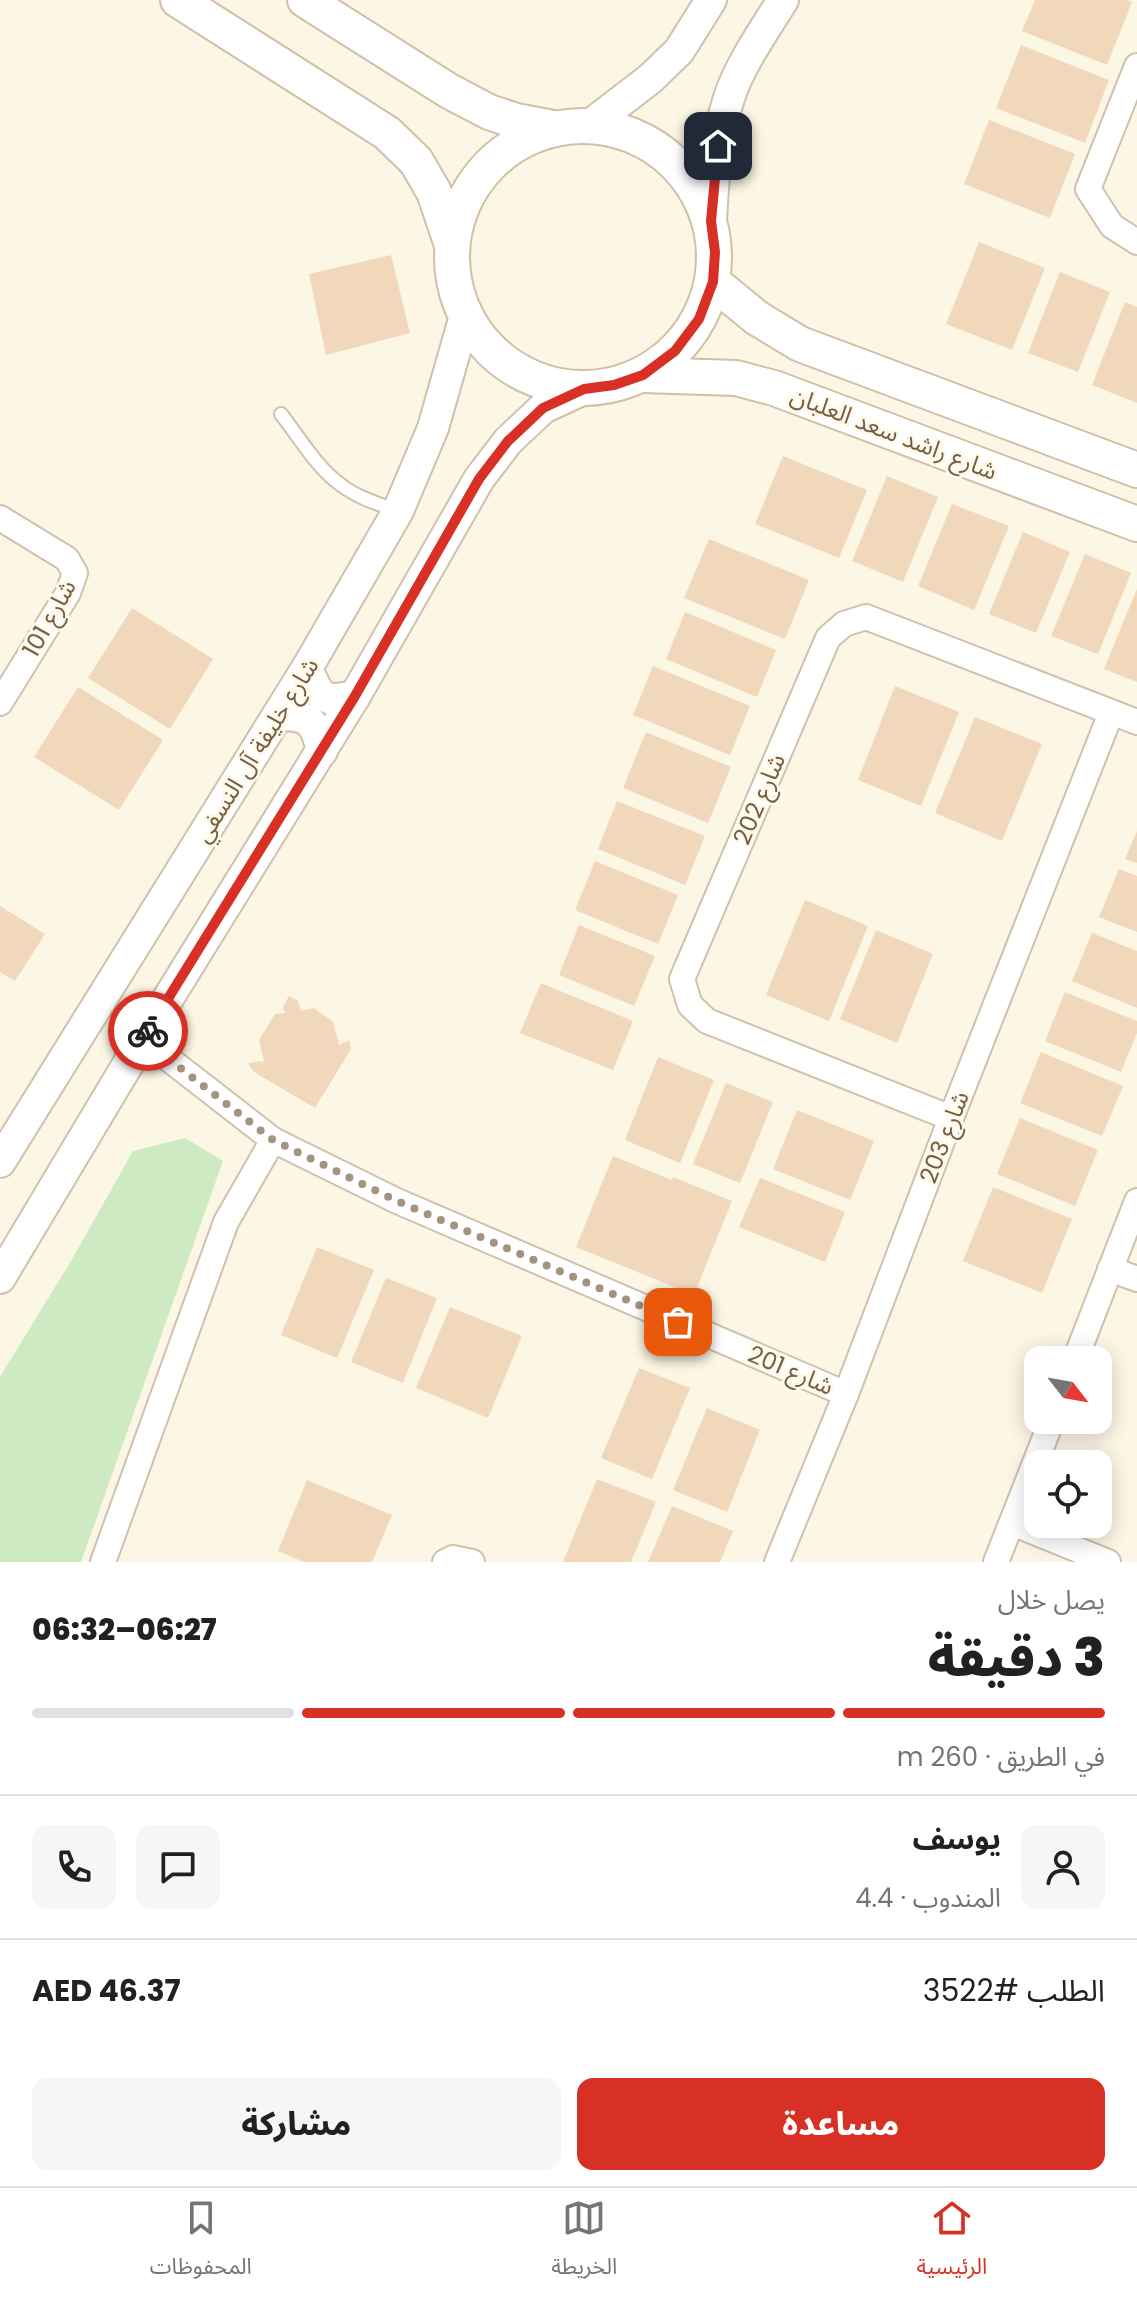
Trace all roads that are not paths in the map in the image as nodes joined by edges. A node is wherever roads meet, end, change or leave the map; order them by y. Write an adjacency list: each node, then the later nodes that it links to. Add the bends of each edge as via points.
1 (178, 0): 10 (main road, via 387,133 416,161 434,192)
2 (305, 0): 7 (main road, via 489,112)
3 (711, 0): 6 (street, via 679,51)
4 (783, 0): 8 (street, via 729,96 713,175)
5 (1137, 66): 9 (street, via 1088,189 1112,226)
6 (590, 125): 7 (main road); 8 (main road, via 631,133 666,154 694,184)
7 (553, 128): 10 (main road, via 515,144 484,171 462,206)
8 (711, 221): 11 (main road)
9 (1137, 242)
10 (452, 245): 12 (main road, via 455,286)
11 (713, 282): 13 (main road, via 699,319 675,351); 16 (main road, شارع راشد سعد العلبان, via 800,344)
12 (465, 316): 14 (main road, via 486,346 514,370 547,384); 17 (street, شارع خليفة آل النسفي, via 433,428)
13 (643, 375): 14 (main road); 19 (main road, شارع راشد سعد العلبان, via 736,378 774,388)
14 (584, 389): 21 (street, via 543,408 479,479)
15 (281, 414): 17 (lane, via 339,484)
16 (1137, 470)
17 (398, 511): 20 (street, شارع خليفة آل النسفي)
18 (0, 518): 22 (street, شارع 101, via 67,559 75,573)
19 (1137, 524)
20 (307, 668): 21 (street, via 324,698); 24 (street, شارع خليفة آل النسفي)
21 (355, 696): 26 (street)
22 (0, 703)
23 (1111, 713): 25 (street, شارع 202); 28 (street, شارع 203); 28 (street, شارع 202, via 866,617 844,624 828,638 682,979 690,1005 707,1021)
24 (278, 715): 26 (street, via 309,720); 30 (street, شارع خليفة آل النسفي)
25 (1137, 722)
26 (322, 751): 27 (street)
27 (143, 1039): 29 (street, شارع 201); 33 (street)
28 (951, 1118): 36 (street, شارع 203)
29 (273, 1140): 36 (street, شارع 201, via 397,1201); 39 (street, via 226,1222)
30 (0, 1162)
31 (1137, 1201): 32 (street)
32 (1110, 1269): 34 (street); 35 (street)
33 (0, 1278)
34 (1137, 1279)
35 (1080, 1346)
36 (846, 1394): 42 (street, شارع 203)
37 (1047, 1434): 38 (street)
38 (1012, 1523): 43 (street); 44 (street)
39 (103, 1562)
40 (445, 1562): 41 (street)
41 (472, 1562)
42 (777, 1562)
43 (996, 1562)
44 (1108, 1562)

